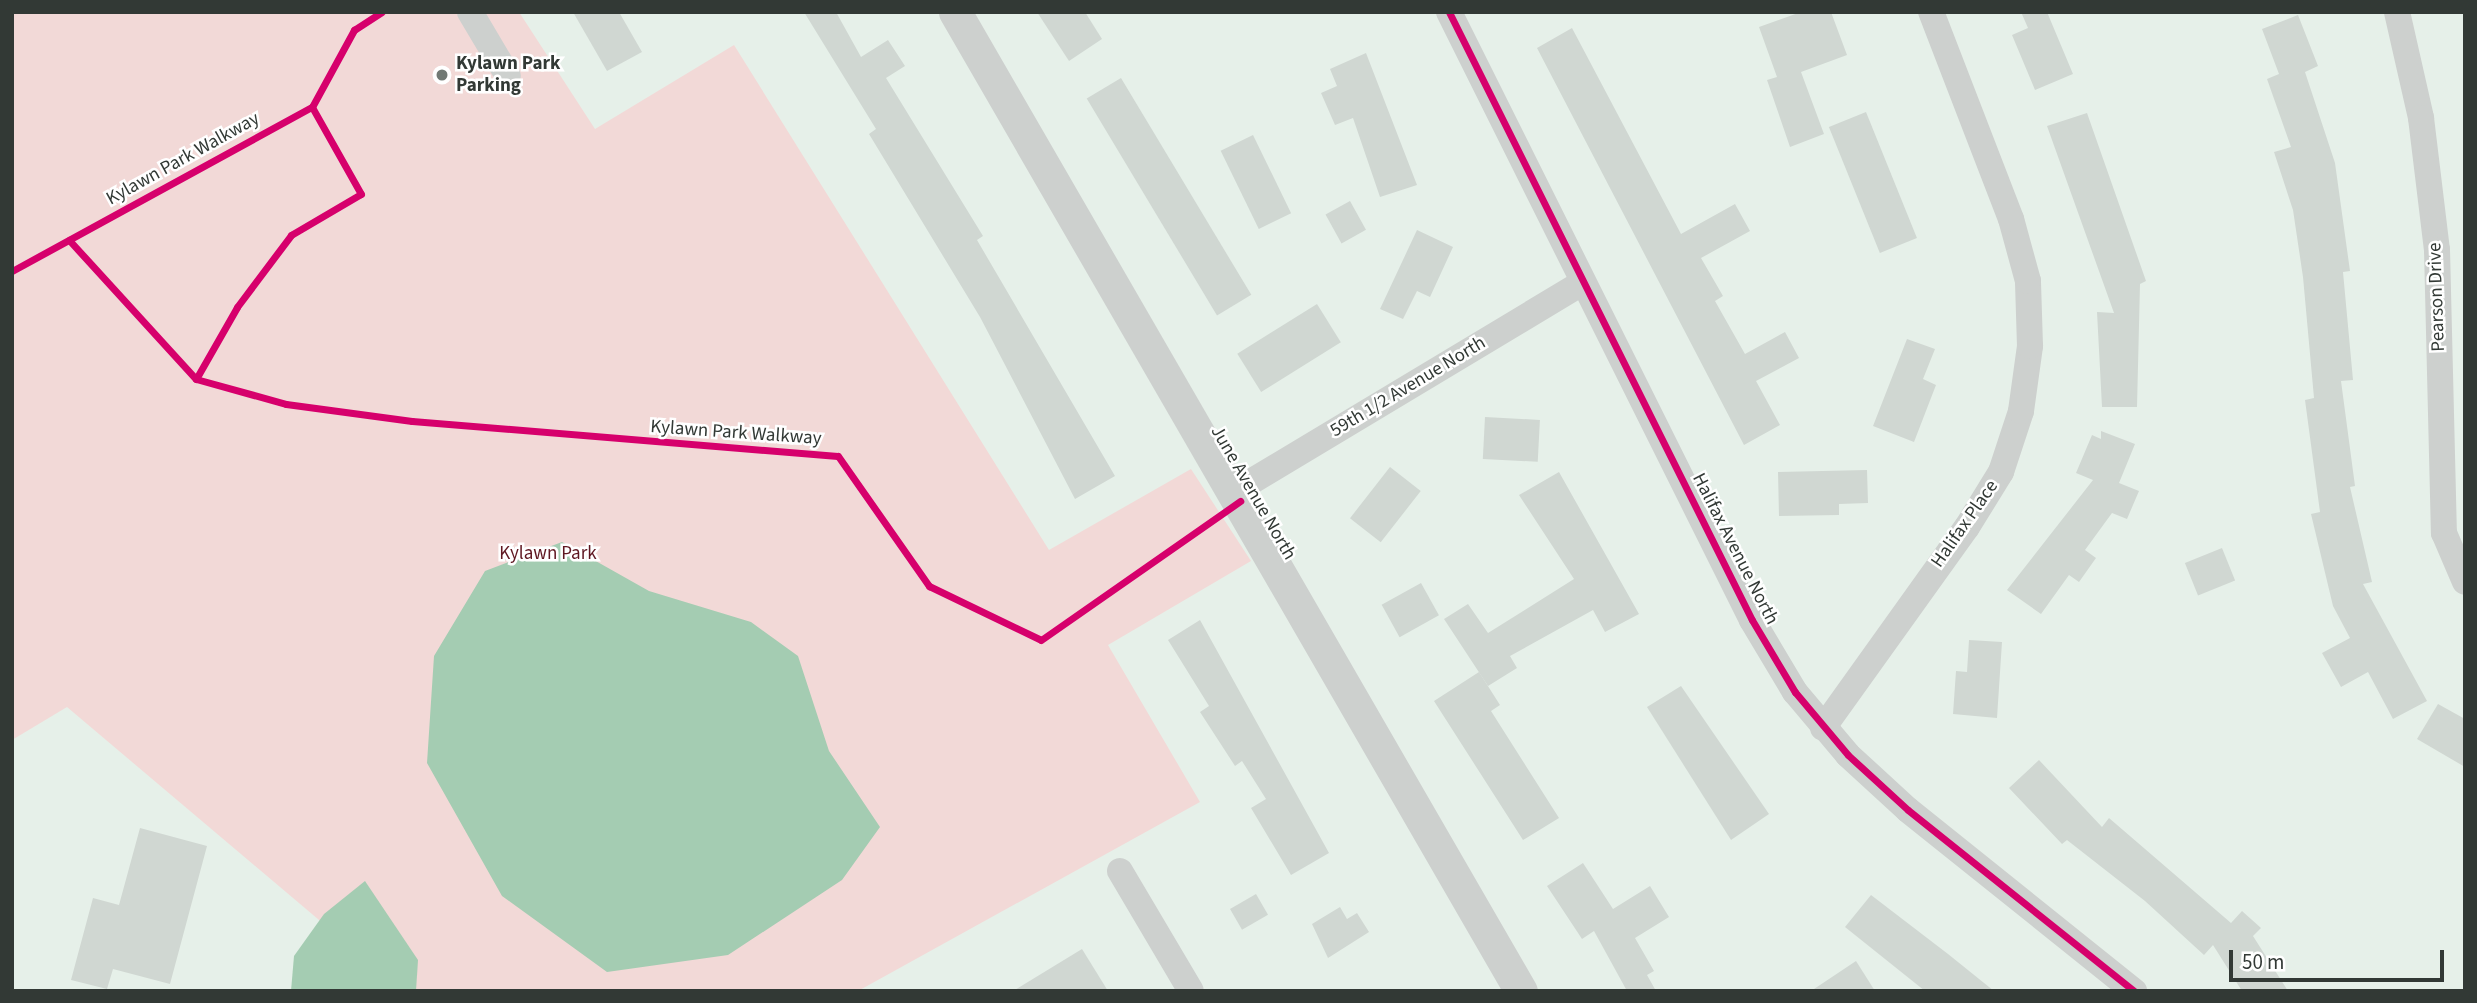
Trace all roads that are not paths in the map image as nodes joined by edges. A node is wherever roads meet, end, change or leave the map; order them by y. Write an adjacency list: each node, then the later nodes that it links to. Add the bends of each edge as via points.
1 (470, 12): 6 (street)
2 (955, 12): 8 (street, June Avenue North)
3 (1449, 12): 7 (street, Halifax Avenue North)
4 (1931, 12): 10 (street, Halifax Place, via 2011,219 2028,281 2030,346 2021,411 2000,472 1967,527)
5 (2397, 12): 9 (street, Pearson Drive, via 2421,118 2437,250 2444,533)
6 (508, 76)
7 (1582, 283): 8 (street, 59th 1/2 Avenue North); 10 (street, Halifax Avenue North, via 1752,620)
8 (1234, 492): 13 (street, June Avenue North)
9 (2465, 582)
10 (1823, 728): 14 (street, Halifax Avenue North, via 1908,810)
11 (1120, 871): 12 (street)
12 (1191, 991)
13 (1521, 991)
14 (2134, 991)

